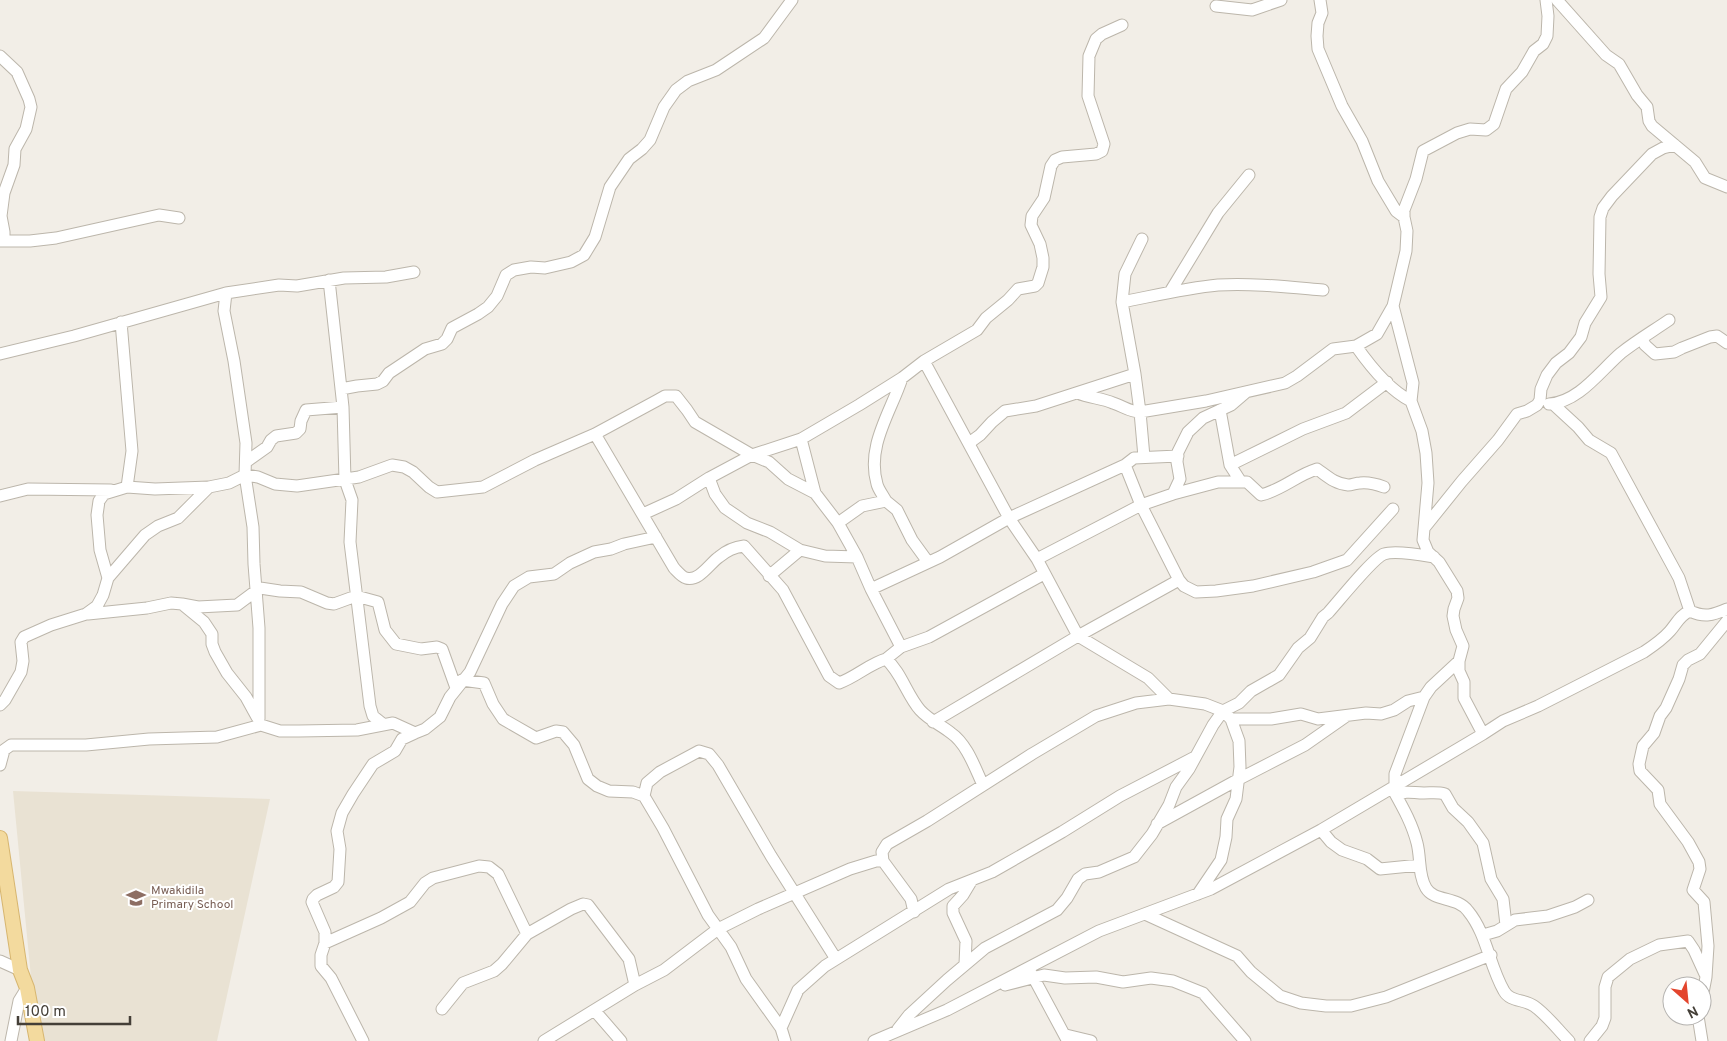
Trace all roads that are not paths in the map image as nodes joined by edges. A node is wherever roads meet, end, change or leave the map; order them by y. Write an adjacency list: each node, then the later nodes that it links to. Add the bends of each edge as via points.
1 (792, 0): 33 (street, via 764,38 716,70 688,81 676,90 664,107 650,140 629,159 610,186 595,237 584,255 571,262 506,274 488,307 452,328 442,344 424,349 377,384)
2 (1281, 0): 6 (street, via 1252,10)
3 (1320, 0): 12 (street, via 1322,13 1318,23 1318,49 1378,181)
4 (1546, 0): 12 (street, via 1547,36 1506,89 1494,124 1486,130 1457,133 1423,151)
5 (1557, 0): 9 (street, via 1618,64 1647,106 1652,126)
6 (1216, 6)
7 (1122, 25): 29 (street, via 1096,39 1088,56 1088,96 1104,144 1102,151 1055,160 1050,166 1044,198 1032,216 1031,224 1044,258 1038,283 1018,289 977,330)
8 (0, 56): 15 (street, via 17,72 31,108 26,129 15,148 14,165 4,193)
9 (1675, 145): 11 (street, via 1695,162 1705,178); 38 (street, via 1652,154 1603,208 1600,217 1601,297 1581,337 1547,375)
10 (1249, 175): 19 (street, via 1218,213)
11 (1727, 187)
12 (1404, 217): 22 (street, via 1406,251)
13 (179, 218): 15 (street, via 159,215 56,238)
14 (1142, 238): 21 (street, via 1125,274)
15 (2, 241)
16 (414, 272): 17 (street)
17 (329, 280): 20 (street); 33 (street)
18 (1323, 290): 19 (street, via 1218,285)
19 (1170, 292): 21 (street)
20 (226, 293): 24 (street); 48 (street, via 224,311 239,392)
21 (1122, 302): 30 (street)
22 (1393, 306): 27 (street, via 1377,334); 36 (street, via 1413,384)
23 (1669, 320): 25 (street)
24 (121, 322): 28 (street); 55 (street, via 132,451)
25 (1642, 338): 26 (street, via 1655,354 1674,352 1710,336); 37 (street, via 1578,392)
26 (1727, 343)
27 (1356, 346): 32 (street); 34 (street, via 1333,349 1285,383)
28 (0, 354)
29 (924, 361): 31 (street); 44 (street)
30 (1135, 374): 35 (street); 41 (street)
31 (902, 378): 43 (street); 62 (street, via 875,450 877,485)
32 (1387, 382): 36 (street, via 1399,395); 50 (street, via 1346,413 1304,429)
33 (342, 389): 39 (street)
34 (1246, 392): 40 (street); 41 (street)
35 (1078, 393): 41 (street); 44 (street, via 1036,406 1005,411)
36 (1411, 401): 68 (street, via 1426,453)
37 (1553, 404): 38 (street); 84 (street, via 1589,440 1610,453 1679,578)
38 (1537, 405): 68 (street, via 1510,421)
39 (343, 406): 48 (street, via 306,410 296,433 276,436); 53 (street)
40 (1220, 410): 46 (street, via 1203,418 1188,432); 50 (street)
41 (1140, 412): 47 (street)
42 (595, 434): 45 (street, via 661,398 676,396 695,422); 53 (street, via 483,487 437,492 413,472 392,465 369,475); 65 (street)
43 (801, 439): 45 (street); 59 (street)
44 (969, 442): 66 (street)
45 (752, 455): 52 (street); 59 (street, via 769,462 788,479)
46 (1178, 456): 47 (street); 60 (street, via 1180,479)
47 (1144, 457): 49 (street, via 1134,458)
48 (246, 462): 51 (street)
49 (1125, 465): 63 (street); 66 (street)
50 (1230, 465): 54 (street)
51 (246, 475): 53 (street, via 275,484 297,486); 56 (street); 80 (street, via 253,527)
52 (709, 478): 65 (street, via 676,499); 70 (street, via 725,508 746,523 770,532)
53 (345, 480): 81 (street, via 352,500 350,542)
54 (1241, 482): 57 (street, via 1247,482 1261,495 1317,469 1327,479 1341,483 1372,483); 60 (street, via 1218,482)
55 (127, 487): 56 (street); 58 (street)
56 (209, 487): 77 (street, via 178,518 144,535)
57 (1384, 487)
58 (113, 490): 61 (street, via 28,489); 77 (street, via 104,494 97,515 100,550)
59 (815, 493): 67 (street)
60 (1173, 494): 63 (street)
61 (0, 496)
62 (886, 501): 67 (street, via 862,506); 74 (street, via 897,510)
63 (1141, 505): 73 (street); 78 (street)
64 (1394, 509): 78 (street, via 1347,560 1313,572 1216,591 1196,592)
65 (643, 514): 69 (street)
66 (1009, 518): 73 (street); 74 (street)
67 (838, 523): 71 (street)
68 (1426, 527): 72 (street, via 1423,540)
69 (656, 537): 76 (street, via 674,568 685,578 701,574 720,556 744,546); 91 (street, via 594,552 554,574 529,577 514,586 470,672)
70 (800, 550): 71 (street, via 825,556); 76 (street)
71 (857, 557): 79 (street)
72 (1434, 557): 90 (street, via 1457,590 1453,616 1463,646); 95 (street, via 1385,553 1374,560 1322,617 1310,638 1298,648 1280,675 1251,691)
73 (1037, 559): 75 (street)
74 (928, 562): 79 (street)
75 (1044, 574): 87 (street); 88 (street, via 929,637)
76 (769, 576): 89 (street, via 783,590 816,654 834,680 839,683 847,680)
77 (108, 578): 85 (street, via 104,595)
78 (1180, 580): 87 (street)
79 (870, 589): 88 (street)
80 (255, 591): 81 (street, via 260,588 301,592 334,604); 82 (street, via 237,605 198,607); 97 (street, via 259,628)
81 (356, 596): 91 (street, via 378,602 385,630 396,644 442,649); 99 (street, via 370,706 373,716)
82 (182, 604): 85 (street, via 171,602 147,608); 97 (street, via 204,622 212,634 215,652)
83 (1727, 609): 84 (street, via 1708,616)
84 (1690, 611): 101 (street, via 1679,618 1658,643 1644,652 1504,720)
85 (86, 614): 94 (street, via 24,637 21,642 24,661 21,672)
86 (1727, 621): 130 (street, via 1700,654 1685,662 1654,733 1644,746 1639,764 1640,771 1658,790 1660,804 1699,862 1694,890 1704,902 1708,946)
87 (1078, 636): 93 (street, via 1148,678); 98 (street)
88 (901, 647): 89 (street)
89 (886, 659): 98 (street, via 911,699)
90 (1458, 661): 92 (street); 101 (street, via 1464,682 1464,698)
91 (459, 684): 100 (street, via 440,717); 107 (street, via 484,683 503,718 536,738 563,732 574,745 588,779 597,786)
92 (1424, 697): 96 (street, via 1408,701 1386,713); 106 (street, via 1395,774)
93 (1169, 699): 95 (street, via 1205,704); 105 (street, via 1136,703 1096,716)
94 (0, 705)
95 (1227, 715): 96 (street, via 1271,719 1301,714 1318,719); 102 (street, via 1213,725); 104 (street, via 1239,741)
96 (1346, 716): 104 (street, via 1305,745)
97 (260, 722): 99 (street, via 280,731 357,730); 103 (street, via 238,733 217,737 11,746 4,750)
98 (933, 722): 105 (street, via 953,734)
99 (383, 724): 100 (street, via 393,723)
100 (416, 733): 123 (street, via 402,738 394,751 373,764 342,813 337,831 340,849 338,882 312,902 325,932)
101 (1483, 734): 106 (street)
102 (1196, 756): 108 (street); 113 (street, via 1120,796 992,872)
103 (0, 765)
104 (1239, 779): 108 (street); 115 (street, via 1236,799 1227,819 1221,860)
105 (983, 785): 111 (street, via 888,844 882,852)
106 (1394, 790): 109 (street); 112 (street, via 1411,823); 119 (street, via 1445,794 1483,843 1491,879 1503,900)
107 (644, 796): 114 (street, via 647,784 660,772 699,751 708,754 718,765); 120 (street)
108 (1158, 824): 127 (street, via 1134,857 1078,879 1057,910 985,948)
109 (1321, 830): 112 (street, via 1342,850 1367,859 1380,869); 115 (street)
110 (0, 838): 128 (main road)
111 (883, 862): 114 (street, via 876,860 850,869); 117 (street, via 911,899)
112 (1420, 866): 122 (street, via 1426,889 1434,896 1461,903)
113 (972, 880): 117 (street); 127 (street, via 953,906 966,941)
114 (795, 893): 120 (street); 125 (street)
115 (1198, 894): 118 (street)
116 (1588, 900): 119 (street, via 1548,916 1515,920)
117 (914, 912): 125 (street)
118 (1144, 914): 124 (street, via 1237,956 1280,996 1326,1006 1351,1006 1386,997); 129 (street, via 1099,931)
119 (1506, 926): 122 (street)
120 (718, 929): 132 (street, via 664,970); 137 (street, via 732,947 746,979)
121 (527, 934): 123 (street, via 498,874 490,867 479,866 433,878 410,902); 132 (street, via 571,909 588,905 629,959); 134 (street, via 494,971 463,983)
122 (1483, 935): 124 (street)
123 (325, 943): 142 (street, via 321,966 334,983)
124 (1491, 955): 150 (street, via 1505,993 1534,1006)
125 (836, 959): 137 (street, via 798,990)
126 (0, 961): 128 (street)
127 (965, 964): 138 (street)
128 (20, 970): 133 (main road)
129 (1030, 973): 138 (street); 139 (street); 149 (street, via 1123,982 1151,978 1173,981 1203,993)
130 (1706, 976)
131 (1706, 976): 151 (street, via 1688,941 1659,945 1630,959 1608,977 1605,1018)
132 (635, 985): 135 (street)
133 (27, 988): 140 (street, via 19,1001); 141 (main road)
134 (442, 1008)
135 (595, 1011): 143 (street); 144 (street)
136 (1700, 1026): 152 (street)
137 (781, 1028): 145 (street)
138 (897, 1031): 146 (street); 147 (street)
139 (1068, 1038): 148 (street)
140 (11, 1041)
141 (37, 1041)
142 (363, 1041)
143 (544, 1041)
144 (621, 1041)
145 (785, 1041)
146 (874, 1041)
147 (890, 1041)
148 (1091, 1041)
149 (1245, 1041)
150 (1569, 1041)
151 (1590, 1041)
152 (1702, 1041)

